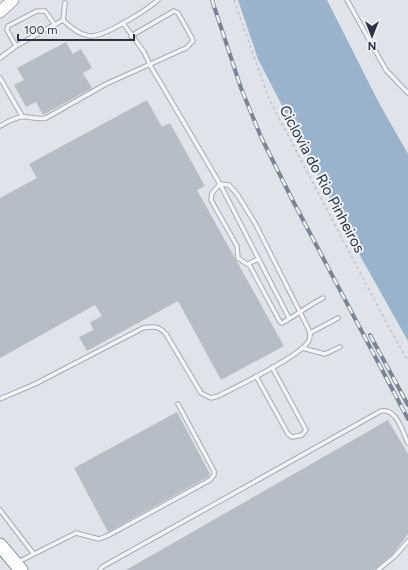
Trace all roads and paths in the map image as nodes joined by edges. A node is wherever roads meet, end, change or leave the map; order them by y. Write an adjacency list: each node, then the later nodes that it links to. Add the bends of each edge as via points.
1 (13, 0): 6 (main road)
2 (158, 0): 8 (lane)
3 (234, 0): 28 (path, Ciclovia do Rio Pinheiros, via 269,99)
4 (347, 0): 15 (lane, via 386,70)
5 (64, 3): 7 (lane)
6 (0, 12)
7 (63, 20): 8 (lane, via 89,36 102,34); 9 (lane)
8 (123, 23): 10 (lane)
9 (55, 25): 11 (lane); 11 (lane, via 42,10 8,26 7,30)
10 (131, 36): 13 (lane, via 144,52); 13 (lane, via 174,11 178,13 193,41 186,48)
11 (16, 46): 12 (lane)
12 (0, 58)
13 (150, 65): 16 (lane, via 106,84 46,118); 18 (lane)
14 (0, 78): 16 (lane)
15 (408, 93)
16 (22, 116): 17 (lane)
17 (0, 126)
18 (220, 184): 19 (lane); 20 (lane, via 212,193 211,200 237,246 238,258); 22 (lane, via 229,185 237,194 255,223)
19 (258, 258): 20 (lane); 23 (lane)
20 (248, 264): 23 (lane, via 280,322)
21 (323, 298): 22 (lane)
22 (300, 312): 23 (lane); 25 (lane)
23 (290, 318)
24 (338, 318): 25 (lane)
25 (310, 333): 27 (lane, via 308,342)
26 (340, 347): 27 (lane, via 325,354)
27 (302, 348): 29 (lane)
28 (408, 361)
29 (272, 367): 30 (lane); 30 (lane, via 306,430 302,435 292,437 288,434)
30 (256, 376): 31 (lane, via 218,396 206,396 201,393 166,334 155,326 143,328 36,384)
31 (0, 399)
32 (178, 404): 38 (lane, via 214,471 210,480 109,535 99,539 76,532)
33 (408, 443): 40 (lane, via 391,412 381,411)
34 (0, 510): 38 (lane)
35 (408, 541): 41 (lane)
36 (0, 545): 39 (highway)
37 (0, 549): 39 (highway)
38 (33, 554): 39 (lane)
39 (14, 568)
40 (100, 570)
41 (378, 570)

